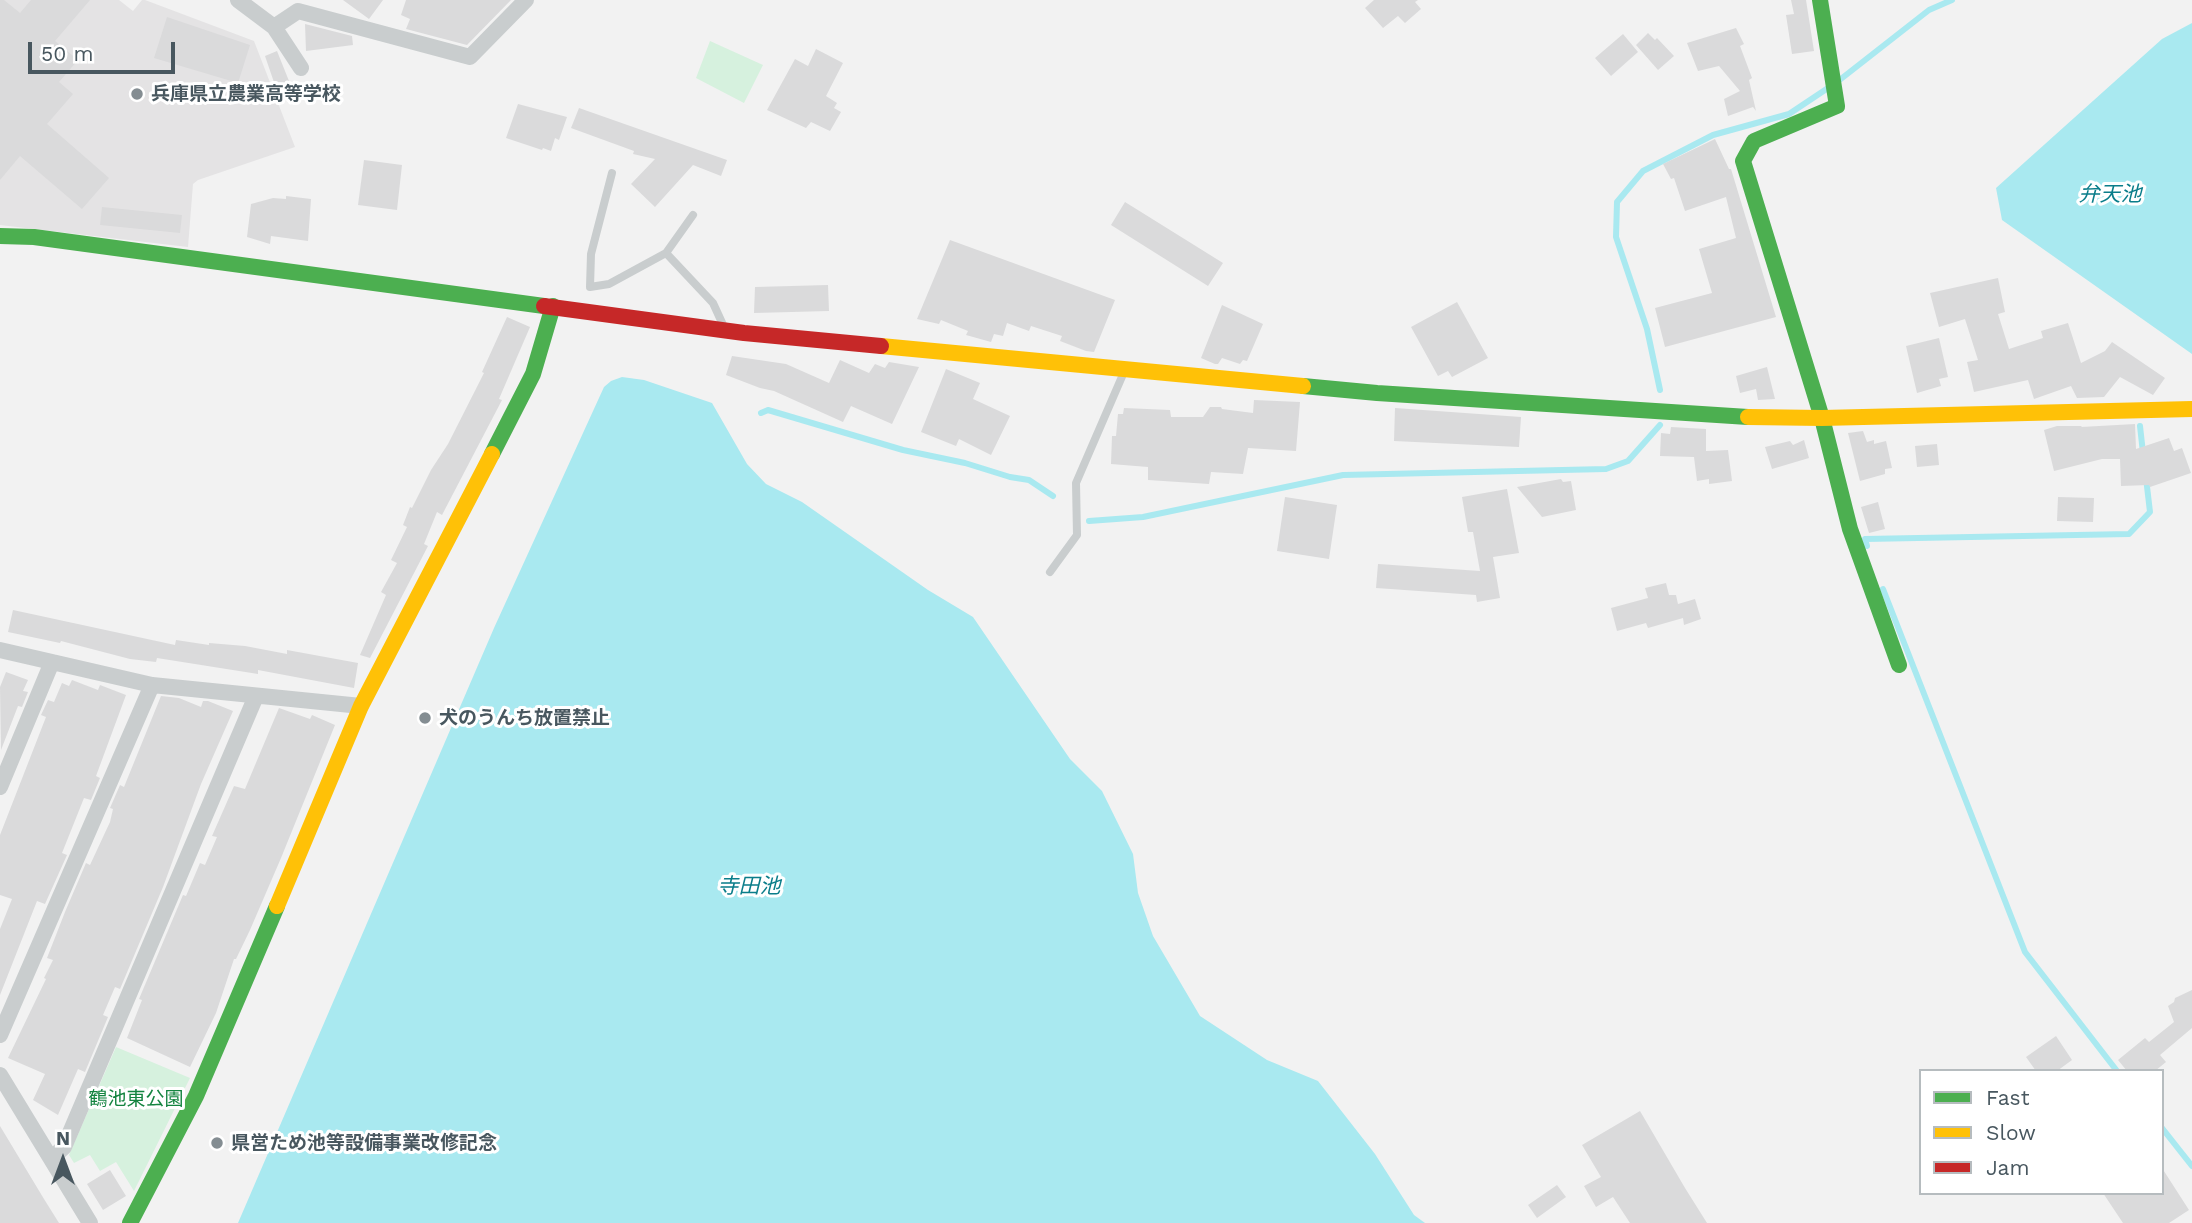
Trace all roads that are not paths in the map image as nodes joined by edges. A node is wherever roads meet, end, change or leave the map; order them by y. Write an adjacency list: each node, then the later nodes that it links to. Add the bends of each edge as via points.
1 (238, 0): 4 (street)
2 (526, 0): 4 (street, via 470,57 298,11)
3 (1820, 0): 14 (street, via 1837,106 1754,141 1743,161)
4 (274, 27): 5 (street)
5 (301, 68)
6 (612, 173): 9 (lane, via 591,254 590,287 609,284)
7 (693, 215): 9 (lane)
8 (0, 236): 10 (street)
9 (666, 253): 11 (lane, via 713,303)
10 (553, 306): 11 (street); 21 (street, via 533,373)
11 (725, 330): 12 (street)
12 (1125, 369): 14 (street, via 1390,394 1718,416); 15 (lane, via 1076,483 1077,535)
13 (2192, 409): 14 (street)
14 (1822, 418): 18 (street, via 1850,528)
15 (1050, 572)
16 (0, 650): 17 (street)
17 (52, 662): 19 (street); 22 (street)
18 (1899, 665)
19 (152, 685): 20 (street); 23 (street)
20 (256, 696): 21 (street); 25 (street, via 64,1147)
21 (361, 706): 27 (street, via 196,1096)
22 (0, 787)
23 (0, 1035)
24 (0, 1075): 25 (street)
25 (52, 1158): 26 (street)
26 (90, 1223)
27 (130, 1223)

